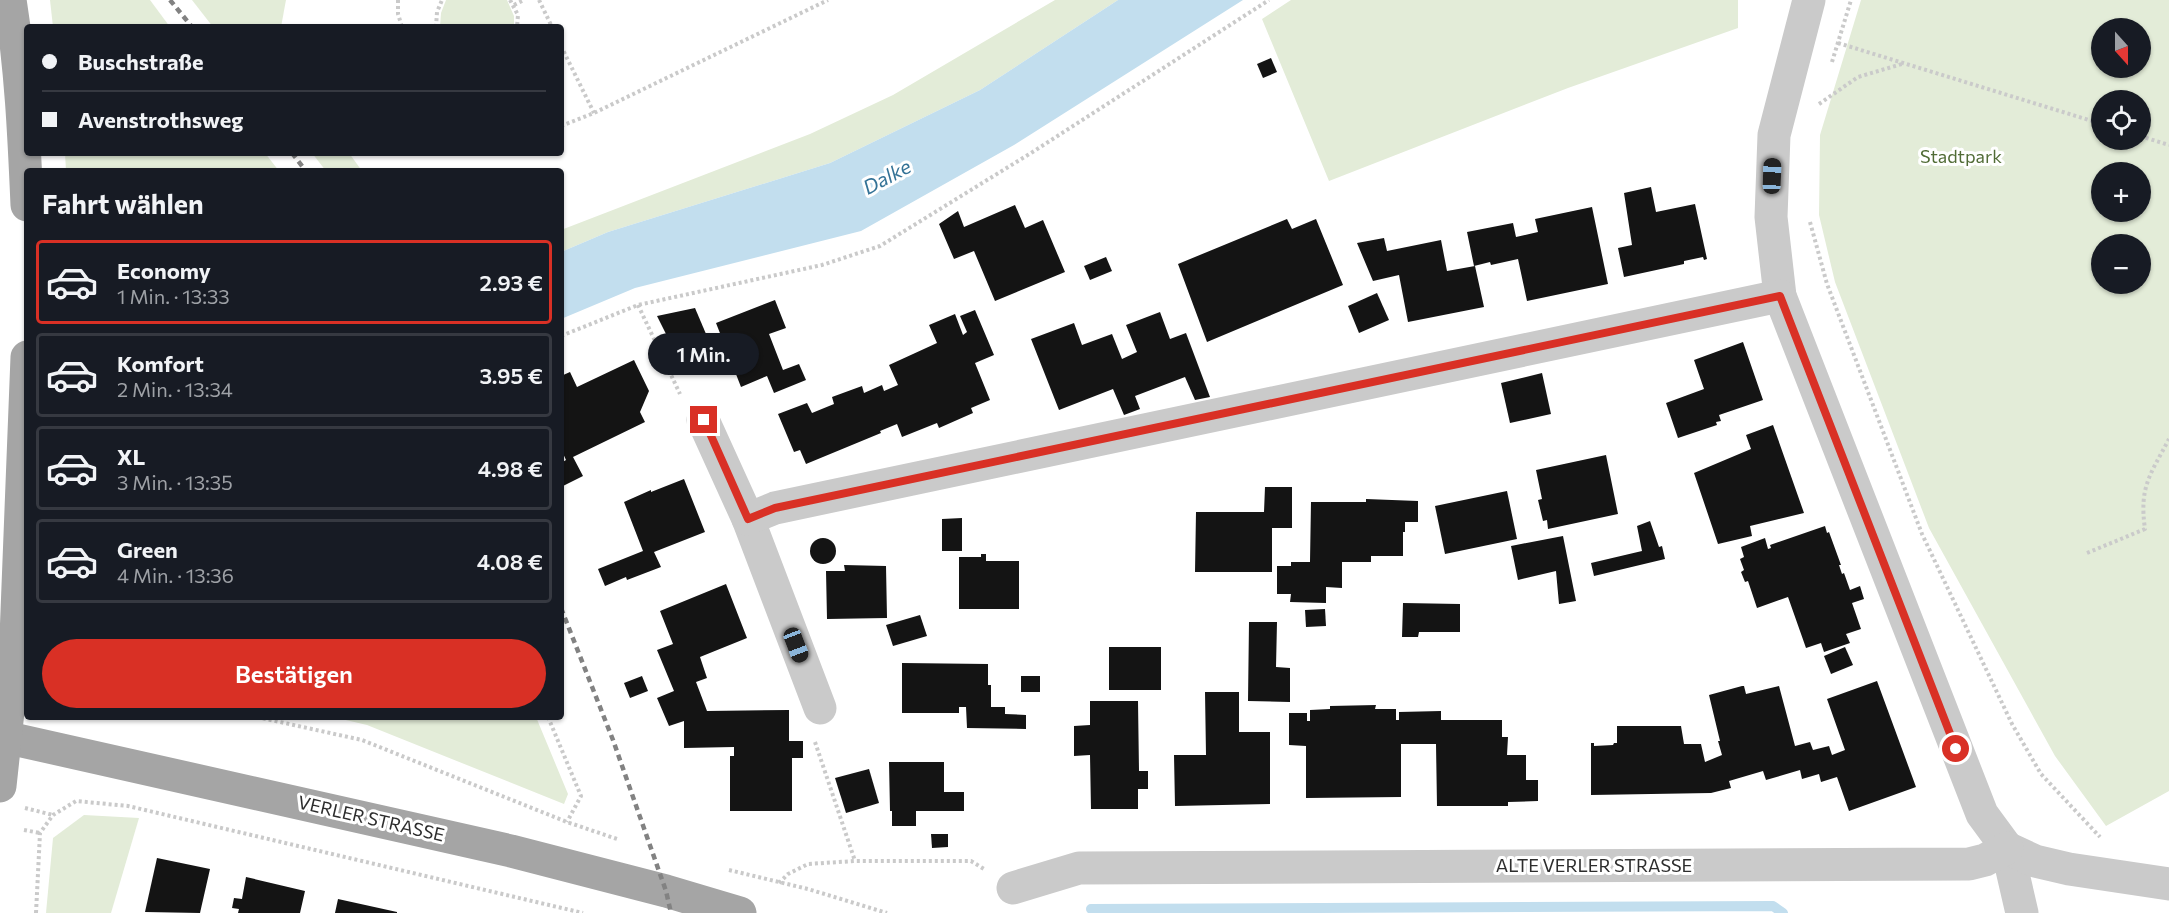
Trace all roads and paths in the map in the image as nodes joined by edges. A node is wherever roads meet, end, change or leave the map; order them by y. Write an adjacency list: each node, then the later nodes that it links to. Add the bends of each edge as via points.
1 (10, 0): 25 (main road)
2 (398, 0): 11 (path)
3 (442, 0): 12 (path)
4 (524, 0): 9 (path)
5 (539, 0): 14 (path)
6 (828, 0): 21 (path)
7 (1269, 0): 30 (path, via 880,246 822,265)
8 (1851, 0): 15 (path)
9 (512, 2): 13 (path)
10 (1804, 14): 15 (path); 29 (street, via 1774,135 1771,217)
11 (401, 24)
12 (436, 24)
13 (517, 24)
14 (551, 24)
15 (1838, 43): 17 (path); 18 (path)
16 (564, 52): 21 (path)
17 (1903, 63): 20 (path, via 1858,77); 23 (path)
18 (1832, 64)
19 (1822, 94): 20 (path)
20 (1819, 104): 22 (path)
21 (594, 113): 24 (path)
22 (1816, 114)
23 (2091, 121)
24 (564, 125)
25 (24, 130)
26 (2151, 139): 27 (path)
27 (2169, 145)
28 (1808, 217): 47 (path, via 1827,284 1922,534 2012,723 2041,774)
29 (1780, 296): 35 (street, via 775,508); 49 (street, via 1982,814)
30 (638, 305): 31 (path); 32 (path, via 689,412)
31 (564, 335)
32 (704, 420): 35 (street)
33 (2169, 439): 36 (path, via 2146,482 2142,508 2145,529)
34 (24, 475): 40 (main road, via 16,636)
35 (748, 519): 37 (street)
36 (2088, 553)
37 (820, 708): 50 (path, via 815,740)
38 (271, 720): 44 (path, via 362,740)
39 (549, 720): 44 (path, via 581,796)
40 (3, 736): 41 (main road); 57 (main road, VERLER STRASSE, via 511,852)
41 (0, 786)
42 (31, 810): 43 (path)
43 (53, 815): 46 (path); 56 (path, via 76,801 128,806)
44 (567, 822): 48 (path)
45 (24, 830): 46 (path)
46 (40, 833): 55 (path)
47 (2100, 838)
48 (620, 840)
49 (2007, 848): 53 (street, via 2035,861 2069,869); 54 (street, ALTE VERLER STRASSE, via 1969,864 1079,868); 59 (street)
50 (855, 861): 52 (path, via 808,864); 54 (path, via 971,861)
51 (724, 868): 52 (path)
52 (779, 883): 58 (path)
53 (2169, 884)
54 (1012, 888)
55 (36, 913)
56 (584, 913)
57 (740, 913)
58 (887, 913)
59 (2022, 913)

